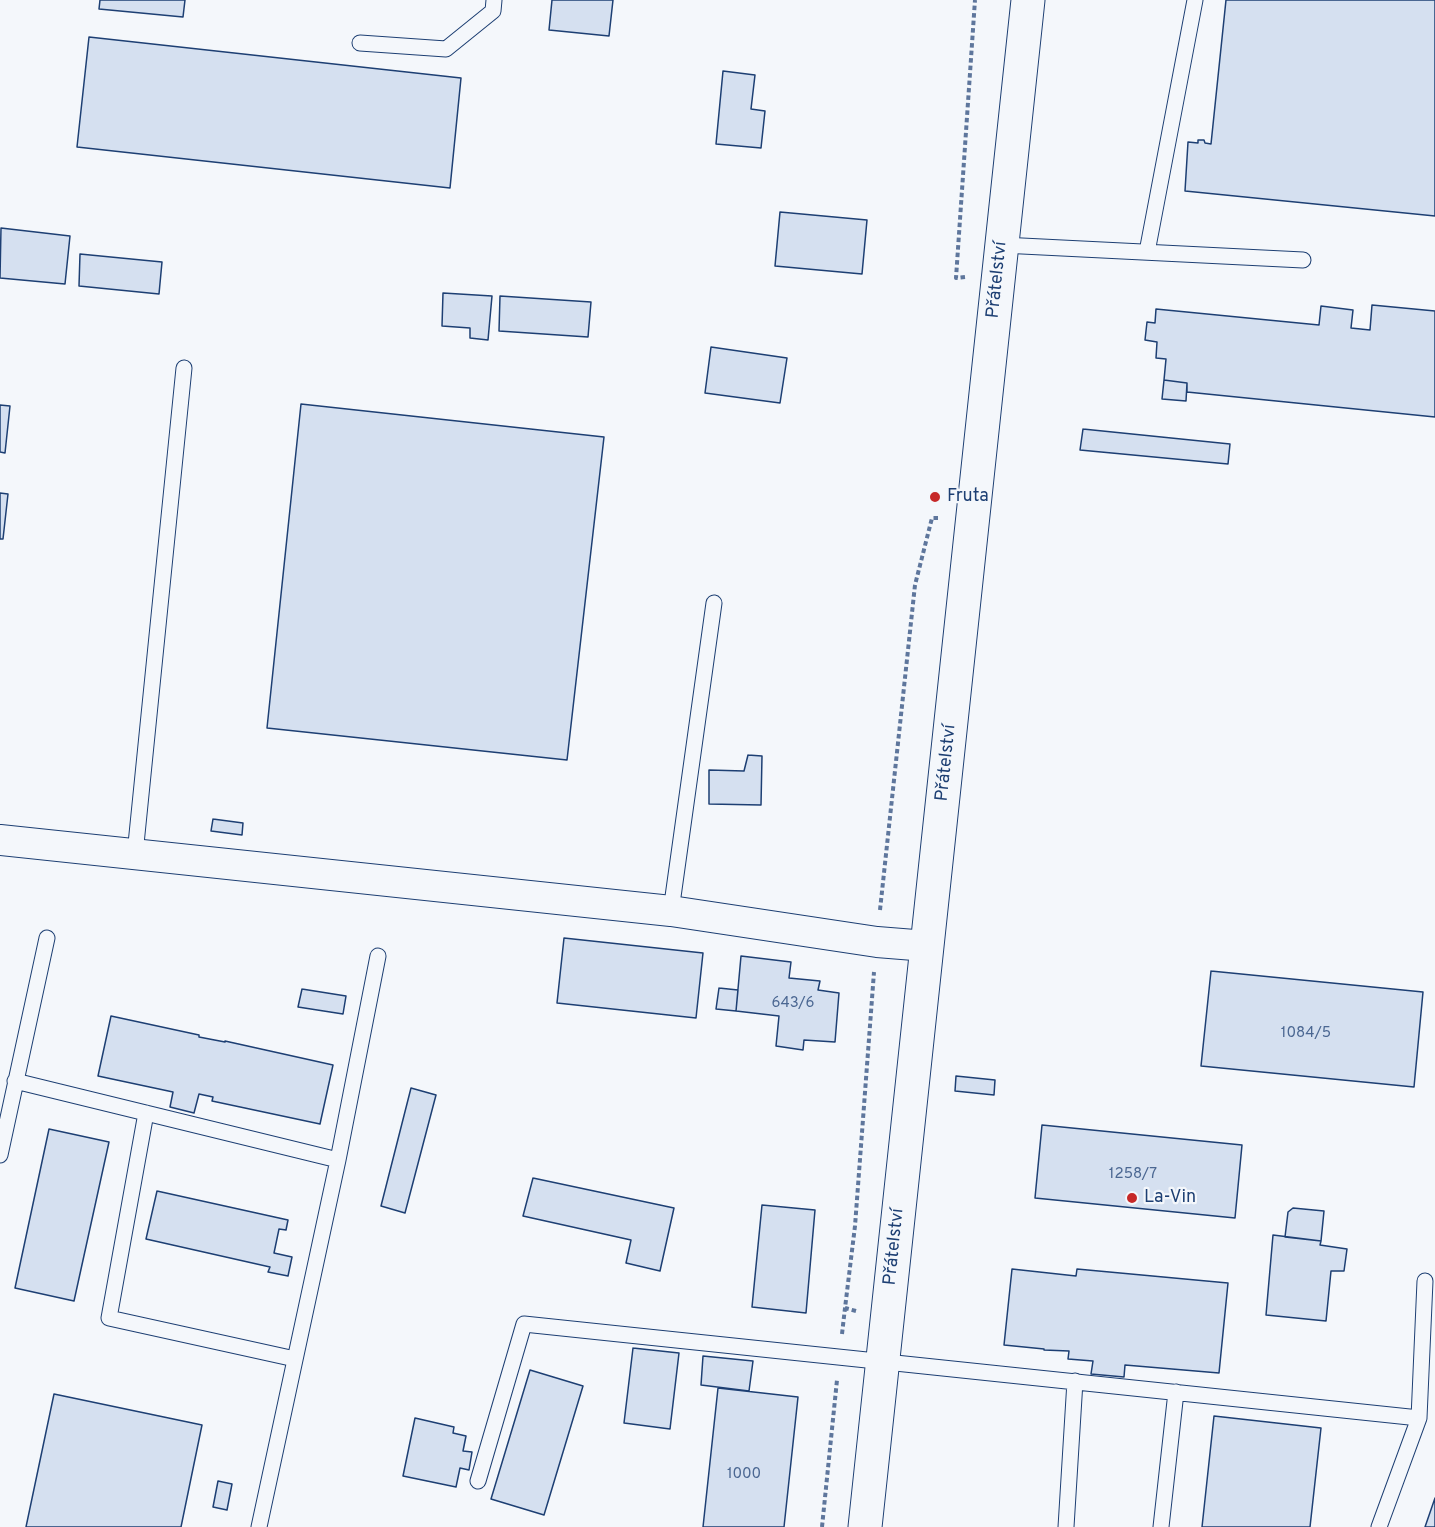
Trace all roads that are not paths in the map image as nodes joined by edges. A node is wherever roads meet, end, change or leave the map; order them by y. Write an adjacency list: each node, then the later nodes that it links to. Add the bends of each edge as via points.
1 (494, 0): 4 (lane, via 493,11 446,49)
2 (1028, 0): 5 (main road, Přátelství)
3 (1195, 0): 6 (lane)
4 (360, 43)
5 (1002, 245): 6 (lane); 14 (main road, Přátelství)
6 (1147, 252): 7 (lane)
7 (1303, 260)
8 (184, 368): 11 (lane)
9 (714, 603): 12 (lane)
10 (0, 840): 11 (street)
11 (135, 854): 12 (street)
12 (671, 911): 14 (street)
13 (47, 938): 16 (lane)
14 (927, 946): 22 (main road, Přátelství)
15 (378, 956): 19 (lane)
16 (15, 1081): 17 (lane); 18 (lane)
17 (146, 1113): 19 (lane); 21 (lane, via 109,1318)
18 (0, 1155)
19 (338, 1160): 21 (lane)
20 (1425, 1281): 25 (lane)
21 (295, 1359): 27 (lane)
22 (883, 1361): 23 (lane); 26 (lane, via 524,1324); 28 (main road, Přátelství)
23 (1075, 1381): 24 (lane); 29 (lane)
24 (1176, 1392): 25 (lane); 30 (lane)
25 (1419, 1418): 31 (lane)
26 (478, 1480)
27 (259, 1527)
28 (865, 1527)
29 (1066, 1527)
30 (1161, 1527)
31 (1379, 1527)

